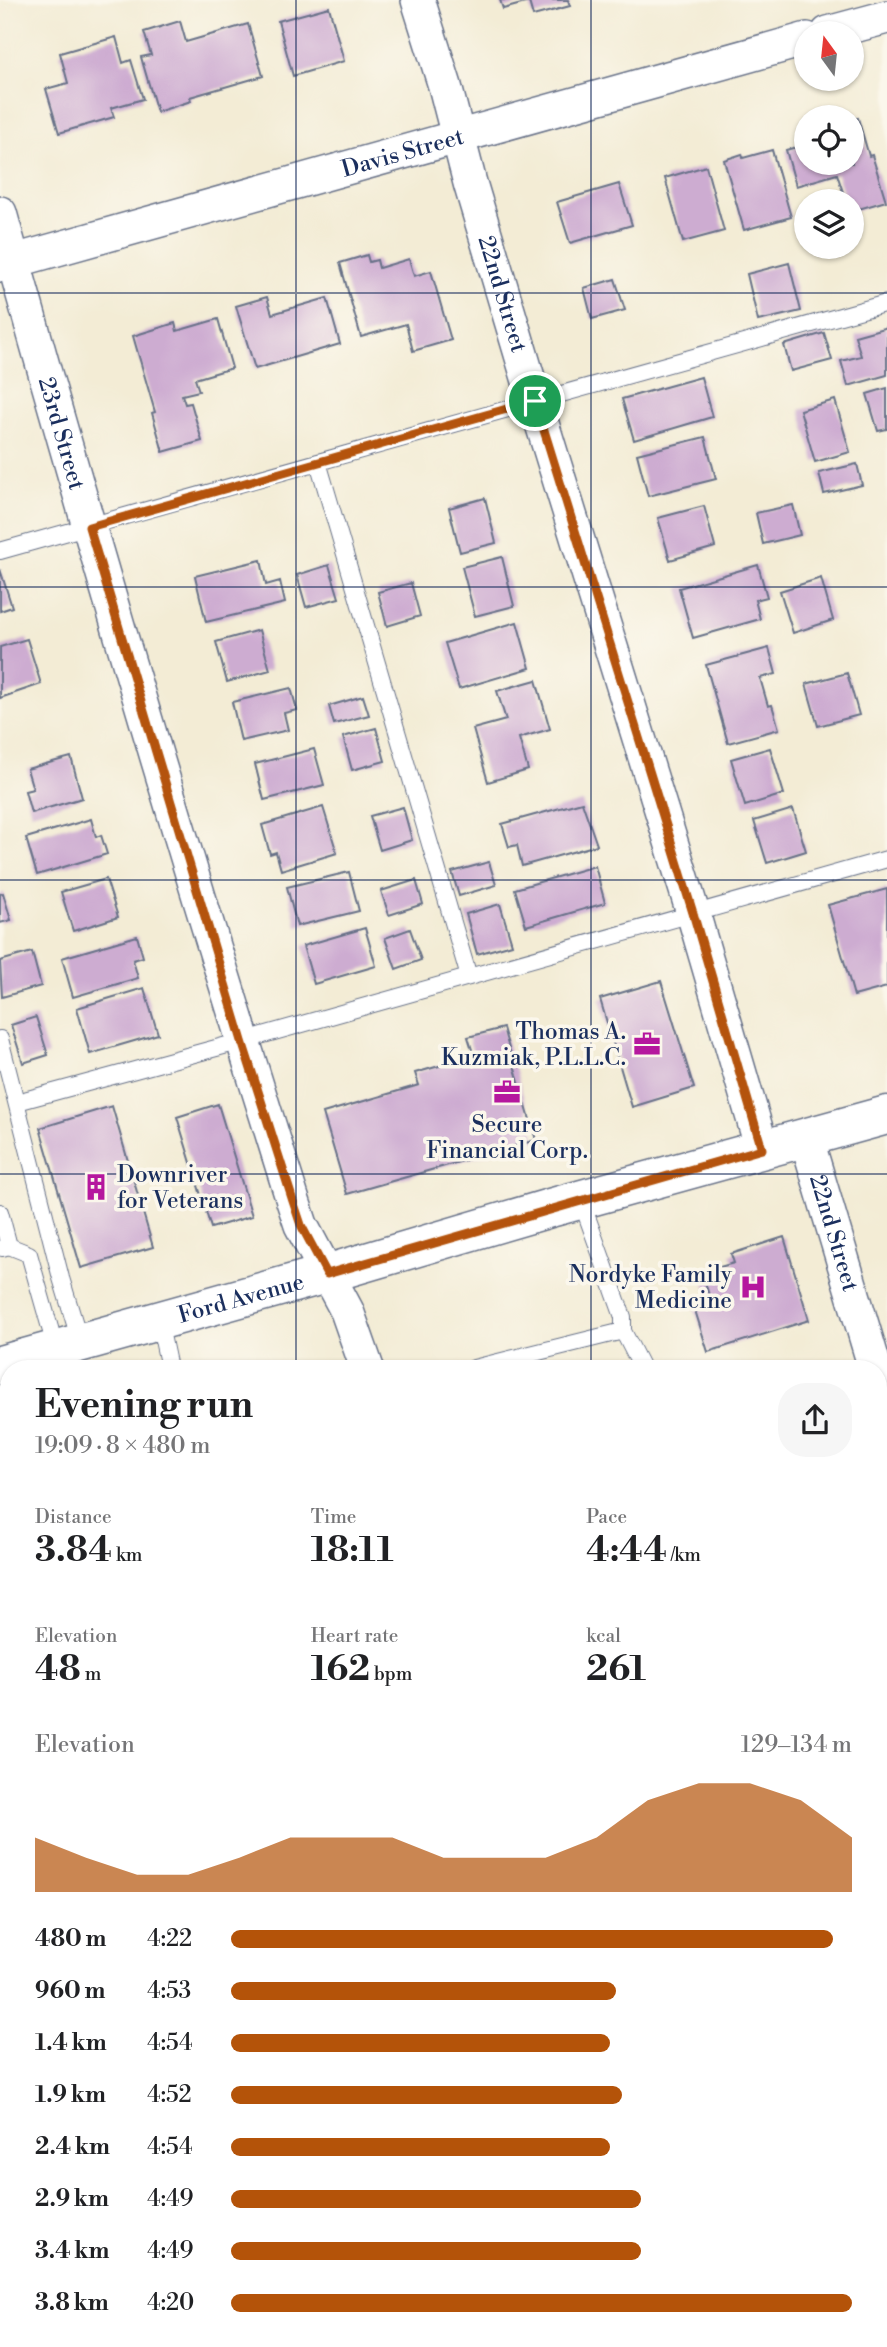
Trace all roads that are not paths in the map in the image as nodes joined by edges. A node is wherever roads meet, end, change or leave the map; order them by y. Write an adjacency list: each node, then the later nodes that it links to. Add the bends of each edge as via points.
1 (418, 0): 5 (street, 22nd Street)
2 (887, 17): 3 (street)
3 (864, 23)
4 (794, 43): 5 (street, Davis Street)
5 (460, 136): 7 (street, Davis Street); 9 (street, 22nd Street)
6 (0, 213): 7 (street, 23rd Street)
7 (7, 263): 11 (street, 23rd Street)
8 (887, 303): 9 (lane)
9 (535, 401): 10 (lane); 14 (street, 22nd Street)
10 (318, 462): 11 (lane); 15 (lane)
11 (89, 527): 12 (lane); 17 (street, 23rd Street)
12 (0, 551)
13 (887, 859): 14 (lane)
14 (693, 913): 15 (lane); 22 (street, 22nd Street)
15 (469, 977): 17 (lane)
16 (0, 1039): 18 (lane)
17 (242, 1041): 19 (lane); 26 (street, 23rd Street, via 298,1218)
18 (3, 1059): 19 (lane)
19 (17, 1101): 29 (lane, via 61,1278)
20 (887, 1115): 21 (main road, Ford Avenue)
21 (806, 1137): 22 (main road, Ford Avenue); 35 (street, 22nd Street)
22 (762, 1149): 23 (main road, Ford Avenue)
23 (581, 1199): 26 (main road, Ford Avenue); 28 (lane, via 623,1317)
24 (0, 1212): 25 (lane)
25 (5, 1247): 29 (lane, via 29,1254)
26 (327, 1274): 27 (main road, Ford Avenue); 32 (street, 23rd Street, via 347,1311)
27 (159, 1321): 29 (main road, Ford Avenue); 31 (lane)
28 (623, 1331): 33 (lane); 34 (lane)
29 (68, 1345): 30 (main road, Ford Avenue)
30 (14, 1360)
31 (167, 1360)
32 (364, 1360)
33 (506, 1360)
34 (638, 1360)
35 (873, 1360)

